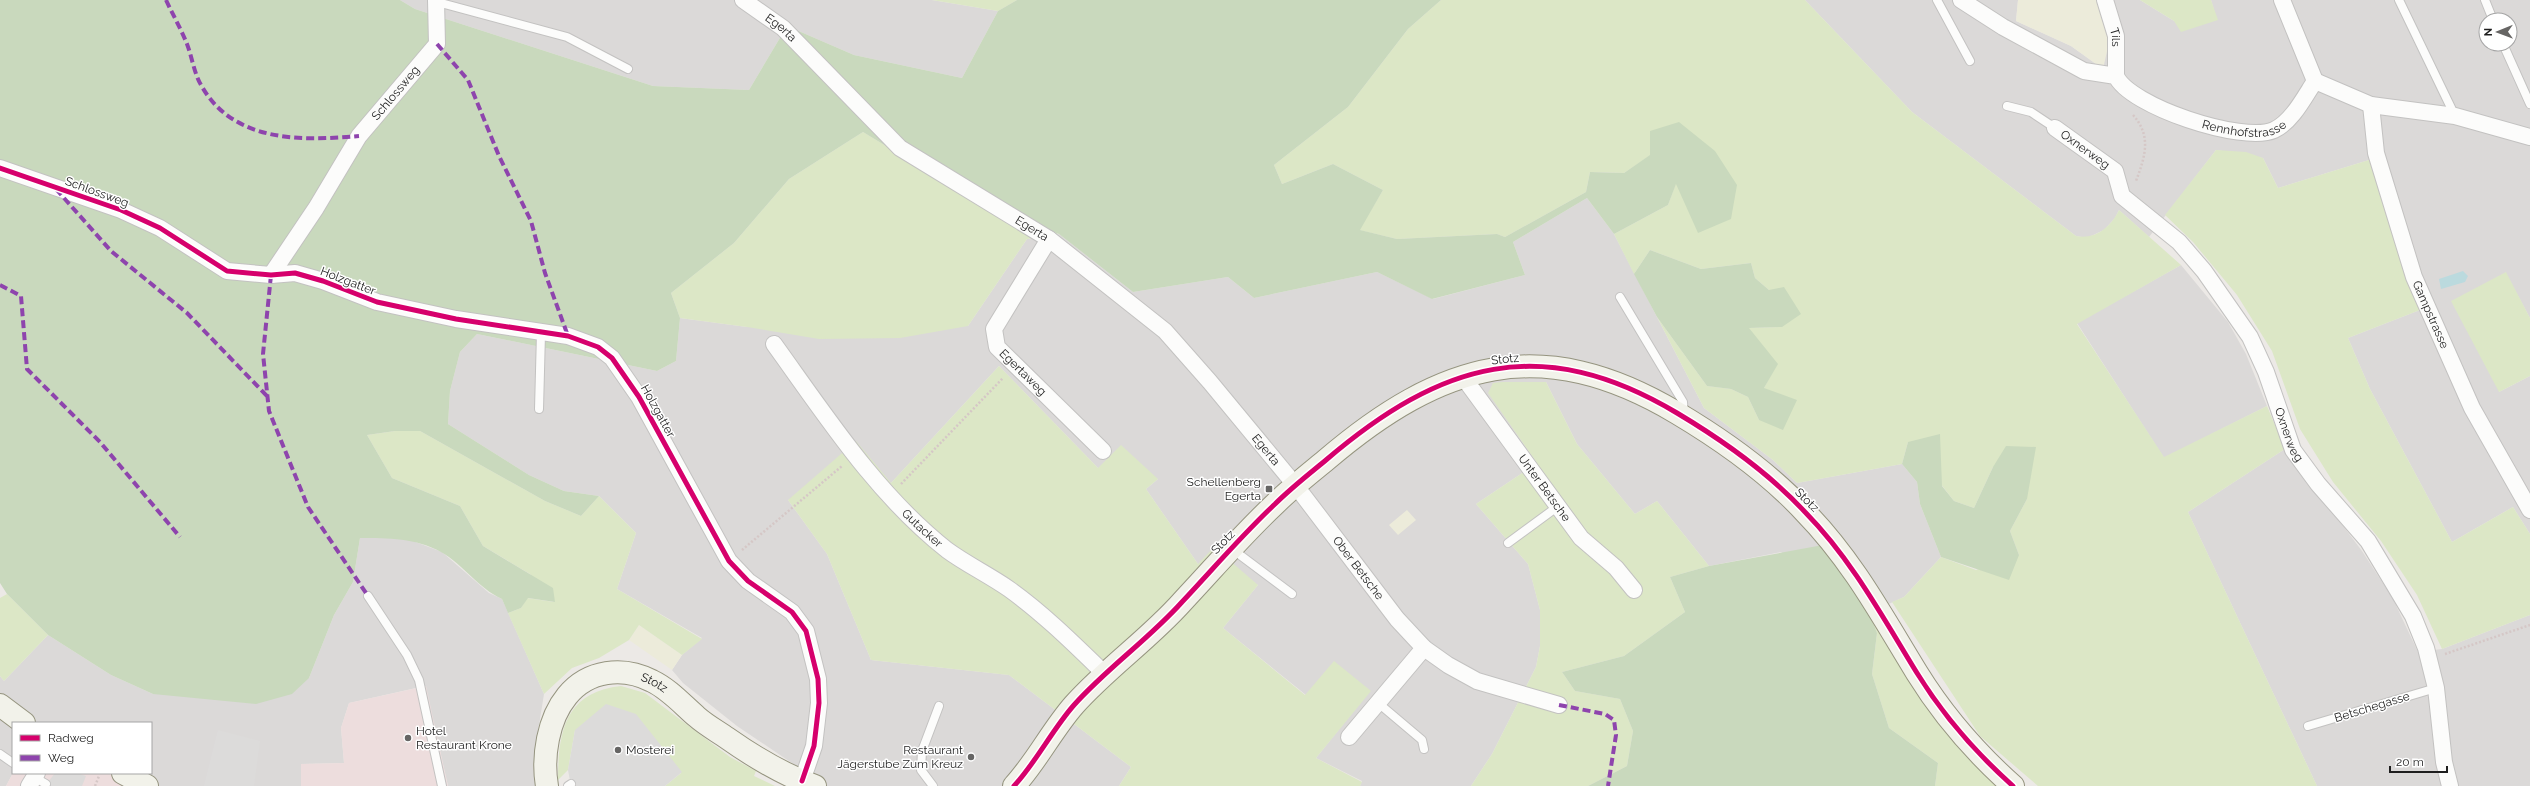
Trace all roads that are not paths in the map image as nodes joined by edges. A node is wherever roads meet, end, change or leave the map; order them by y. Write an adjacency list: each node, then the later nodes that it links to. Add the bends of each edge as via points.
1 (743, 0): 22 (street, Egerta, via 783,28 900,148)
2 (1938, 0): 11 (lane)
3 (1961, 0): 13 (street, via 2003,27 2084,71)
4 (2105, 0): 13 (street, Tils, via 2116,36)
5 (2282, 0): 14 (street)
6 (2399, 0): 18 (lane)
7 (2485, 0): 9 (lane)
8 (436, 1): 12 (lane, via 567,37); 23 (street, Schlossweg, via 437,44 360,136)
9 (2490, 12)
10 (2507, 52): 15 (lane)
11 (1970, 61)
12 (628, 69)
13 (2116, 76): 14 (street, Rennhofstrasse, via 2120,86 2133,94 2196,123 2251,133 2274,130 2288,119)
14 (2315, 81): 16 (street)
15 (2530, 104)
16 (2371, 105): 18 (street); 33 (street, Gampstrasse, via 2376,153 2414,277 2472,408)
17 (2007, 106): 19 (lane, via 2031,112)
18 (2456, 116): 20 (street)
19 (2055, 128): 41 (street, Oxnerweg, via 2115,171 2122,196 2179,242 2228,303 2250,337 2266,372 2293,450 2318,484 2368,541 2403,596 2426,648)
20 (2530, 137)
21 (0, 168): 23 (street, Schlossweg, via 121,210 160,228 227,271)
22 (1049, 239): 30 (street, Egertaweg, via 994,329 997,347); 31 (street, Egerta, via 1165,331)
23 (271, 275): 25 (street, Holzgatter, via 295,273 377,302 456,320)
24 (1620, 297): 29 (lane, via 1683,402)
25 (541, 332): 28 (lane); 53 (street, Holzgatter, via 580,338 612,358 639,397 729,561 748,580 792,612 806,631 818,678 819,703)
26 (774, 344): 40 (street, Gutacker, via 855,455 890,496 947,550 1009,589 1052,623)
27 (1466, 376): 29 (street, Stotz, via 1521,366 1570,370 1637,392); 31 (street, Stotz, via 1436,386 1404,402 1354,436); 32 (street, Unter Betsche, via 1469,385)
28 (539, 409)
29 (1684, 417): 59 (street, Stotz, via 1738,452 1805,511 1838,549 1867,589 1918,674 1947,716 1990,766)
30 (1103, 451)
31 (1296, 486): 35 (street, Stotz); 39 (street, Ober Betsche, via 1397,619)
32 (1557, 507): 34 (lane); 36 (street, Unter Betsche, via 1581,538 1616,568)
33 (2530, 510)
34 (1508, 543)
35 (1231, 548): 37 (lane); 40 (street, Stotz, via 1157,629)
36 (1634, 590)
37 (1292, 594)
38 (368, 596): 55 (lane, via 407,655 419,680)
39 (1424, 648): 42 (street); 44 (street, Ober Betsche, via 1477,681)
40 (1106, 675): 58 (street, Stotz, via 1072,707 1029,770)
41 (2436, 688): 47 (lane, Betschegasse); 60 (street, Oxnerweg, via 2444,762)
42 (1377, 702): 48 (street); 49 (lane, via 1422,740)
43 (0, 705): 46 (street)
44 (1559, 705)
45 (939, 706): 57 (lane, via 922,751 921,770)
46 (23, 722)
47 (2308, 726)
48 (1349, 738)
49 (1424, 749)
50 (0, 754): 51 (lane)
51 (12, 762)
52 (125, 774): 54 (street)
53 (808, 784): 56 (street, Stotz, via 735,744 698,718 654,681 637,674 610,672 596,675 583,682 560,704 549,738)
54 (147, 786)
55 (442, 786)
56 (547, 786)
57 (932, 786)
58 (1014, 786)
59 (2013, 786)
60 (2450, 786)

